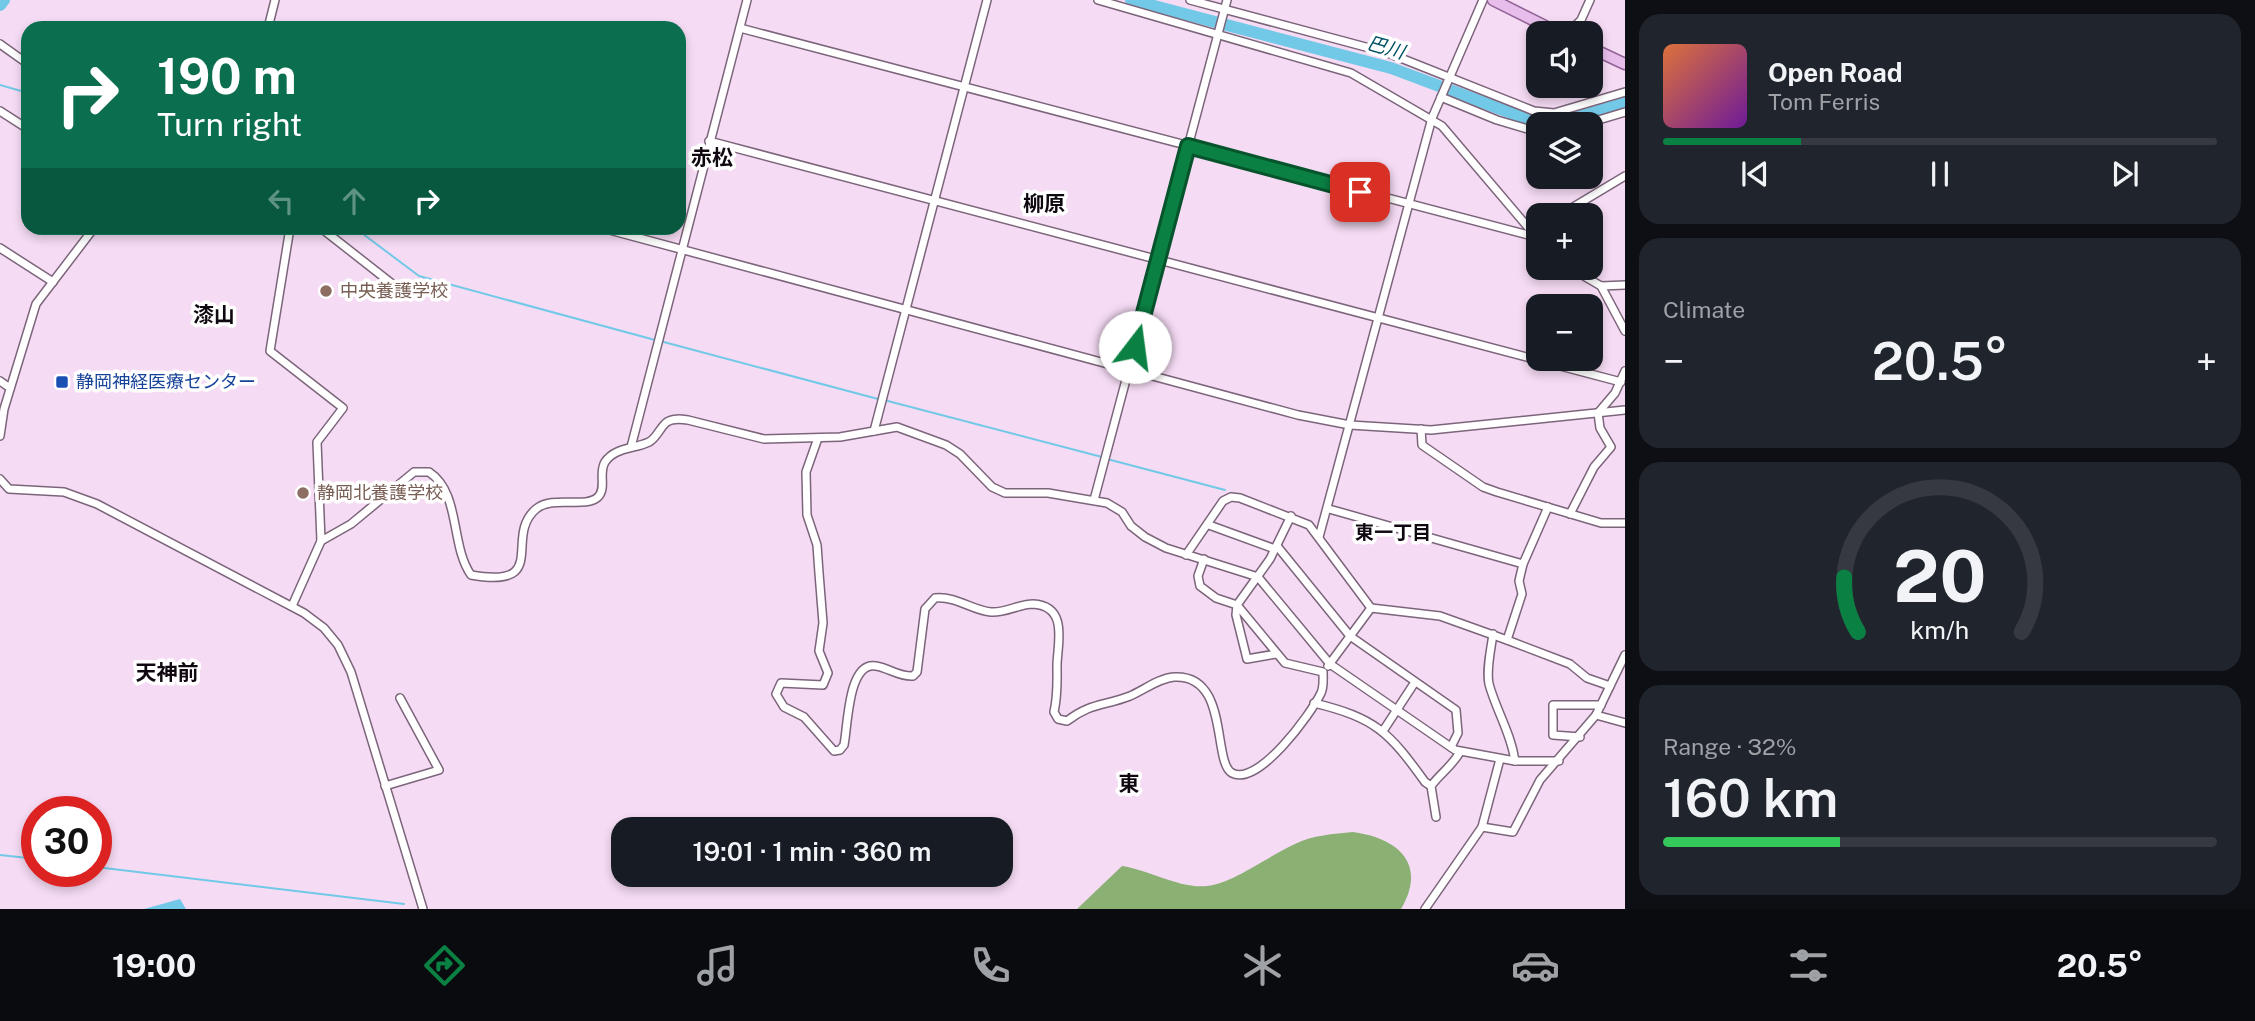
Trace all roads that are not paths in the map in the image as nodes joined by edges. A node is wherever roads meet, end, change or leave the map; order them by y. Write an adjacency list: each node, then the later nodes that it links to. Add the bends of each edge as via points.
1 (275, 0): 11 (street)
2 (747, 0): 14 (street)
3 (987, 0): 21 (street)
4 (1098, 0): 15 (street)
5 (1190, 0): 10 (street)
6 (1227, 0): 10 (street)
7 (1483, 0): 20 (street)
8 (1493, 0): 12 (main road)
9 (1590, 0): 13 (street)
10 (1224, 9): 15 (street); 20 (street, via 1388,53)
11 (270, 21)
12 (1535, 21)
13 (1580, 21)
14 (740, 28): 21 (street); 30 (street)
15 (1218, 33): 26 (street, via 1339,67); 31 (street)
16 (0, 44): 18 (street)
17 (1603, 54): 19 (main road)
18 (21, 59)
19 (1625, 64)
20 (1450, 77): 22 (street, via 1534,111 1554,113); 23 (street)
21 (964, 87): 31 (street); 33 (street)
22 (1625, 92)
23 (1441, 97): 26 (street); 29 (street)
24 (0, 111): 28 (street)
25 (1625, 112): 27 (street)
26 (1432, 118): 35 (street); 36 (street)
27 (1603, 118)
28 (21, 124)
29 (1526, 128)
30 (709, 141): 33 (street); 37 (street)
31 (1188, 146): 35 (street); 46 (street)
32 (1625, 176): 34 (street)
33 (934, 200): 46 (street); 52 (street)
34 (1580, 203)
35 (1409, 205): 38 (street); 53 (street)
36 (1526, 223)
37 (686, 227)
38 (1526, 232)
39 (89, 235): 48 (street)
40 (289, 235): 77 (street, via 270,351 343,408 317,442)
41 (330, 235): 51 (street)
42 (627, 235): 45 (street)
43 (684, 235): 45 (street)
44 (0, 248): 48 (street)
45 (680, 250): 52 (street); 67 (street)
46 (1158, 259): 53 (street); 55 (street)
47 (1591, 280): 50 (street)
48 (53, 282): 59 (street, via 33,311)
49 (1625, 285): 50 (street)
50 (1601, 286): 54 (street)
51 (400, 290)
52 (905, 311): 55 (street); 64 (street)
53 (1381, 318): 58 (street); 62 (street)
54 (1625, 331)
55 (1129, 370): 62 (street); 69 (street)
56 (1625, 371): 58 (street)
57 (0, 381): 59 (street)
58 (1621, 383): 61 (street)
59 (10, 387): 65 (street)
60 (1625, 410): 61 (street)
61 (1598, 413): 63 (street); 72 (street, via 1611,447 1594,467)
62 (1350, 425): 63 (street); 71 (street)
63 (1421, 429): 70 (street, via 1422,446 1483,486)
64 (874, 431): 66 (street); 69 (street, via 897,427 935,439 1005,493)
65 (0, 436)
66 (818, 438): 67 (street, via 764,439 676,419 649,442); 98 (street, via 806,472 807,515 817,545 823,623 819,651 828,673 819,686 781,683 776,694 784,707 804,717 834,751 844,745 854,679 860,670 872,665 913,676 917,671 925,609 935,598 945,597 986,612 1032,604 1045,607 1056,617 1061,631 1060,690 1054,712 1058,719 1067,721 1085,707 1132,695 1173,677 1195,682 1212,704 1225,766 1231,773 1244,776 1272,759)
67 (631, 447): 77 (street, via 605,462 599,497 591,502 547,503 536,509 526,521 519,565 505,577 471,575 458,544 445,486 429,472 414,472 351,524)
68 (0, 479): 84 (street, via 9,489 64,492 97,504)
69 (1094, 500): 79 (street, via 1122,512 1145,537)
70 (1548, 507): 72 (street); 81 (street)
71 (1329, 509): 76 (street); 81 (street)
72 (1570, 514): 74 (street, via 1601,523)
73 (1292, 516): 75 (street, via 1231,497); 76 (street); 78 (street)
74 (1625, 523)
75 (1209, 525): 78 (street); 79 (street)
76 (1320, 537): 85 (street)
77 (321, 541): 84 (street)
78 (1276, 547): 82 (street); 87 (street)
79 (1186, 555): 80 (street)
80 (1204, 559): 82 (street); 83 (street, via 1200,586)
81 (1523, 564): 88 (street, via 1522,594)
82 (1258, 577): 83 (street); 91 (street)
83 (1237, 605): 89 (street); 89 (street, via 1247,659)
84 (292, 606): 110 (street, via 324,628 343,654)
85 (1371, 608): 86 (street, via 1440,616); 87 (street)
86 (1493, 634): 88 (street); 108 (street, via 1489,682 1498,717 1512,740)
87 (1350, 636): 91 (street); 95 (street)
88 (1507, 640): 96 (street, via 1570,664 1587,678)
89 (1276, 654): 92 (street, via 1293,666)
90 (1625, 655): 93 (street)
91 (1330, 664): 92 (street); 100 (street)
92 (1323, 672): 98 (street, via 1323,687)
93 (1617, 673): 94 (street); 96 (street)
94 (1625, 678)
95 (1415, 682): 100 (street); 105 (street, via 1456,710 1458,733)
96 (1611, 686): 99 (street)
97 (400, 698): 110 (street, via 439,770)
98 (1314, 703): 103 (street, via 1353,712)
99 (1601, 705): 101 (street); 104 (street, via 1553,705 1553,735)
100 (1397, 710): 103 (street); 105 (street)
101 (1596, 715): 102 (street); 104 (street)
102 (1625, 723)
103 (1383, 731): 111 (street)
104 (1580, 737): 109 (street)
105 (1451, 747): 106 (street)
106 (1460, 752): 107 (street); 111 (street)
107 (1500, 759): 108 (street); 113 (street)
108 (1515, 761): 109 (street)
109 (1559, 761): 113 (street, via 1540,780 1513,832)
110 (385, 786): 114 (street)
111 (1431, 786): 112 (street)
112 (1436, 817)
113 (1482, 827): 115 (street)
114 (422, 909)
115 (1425, 909)

